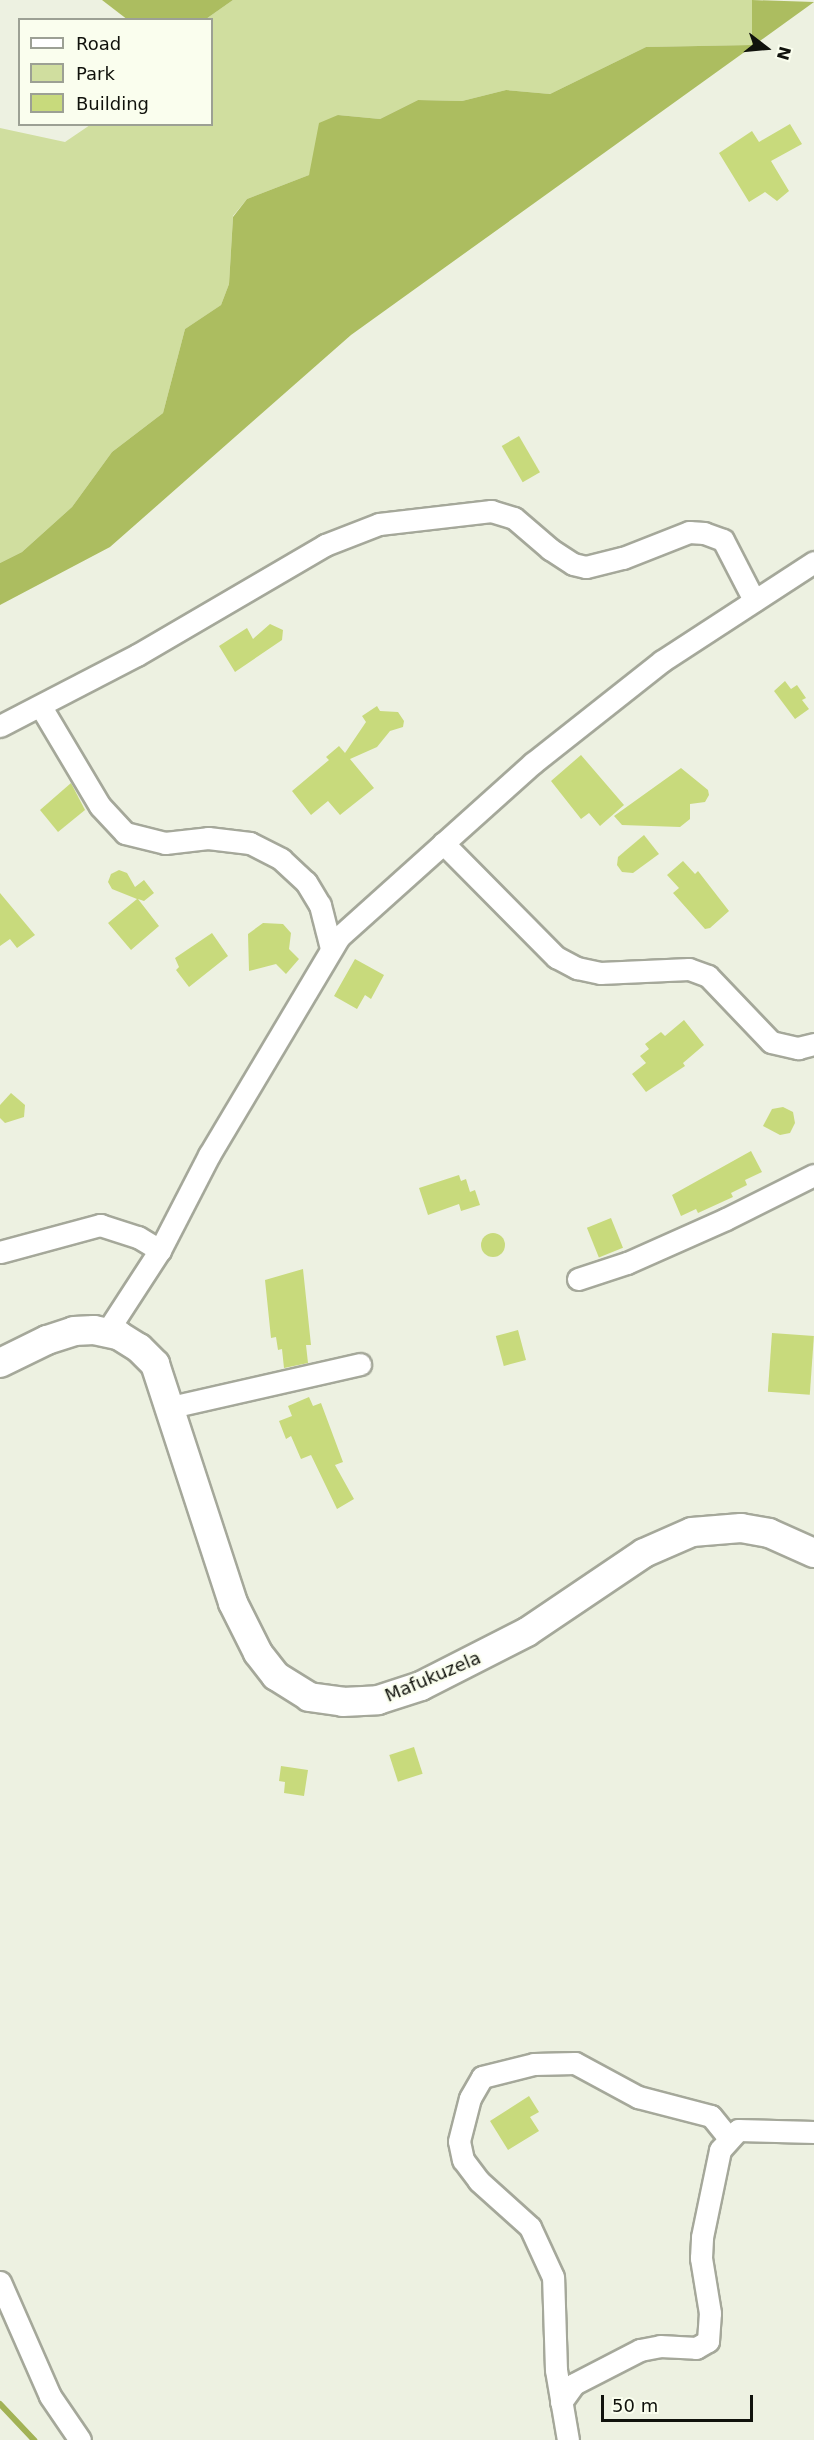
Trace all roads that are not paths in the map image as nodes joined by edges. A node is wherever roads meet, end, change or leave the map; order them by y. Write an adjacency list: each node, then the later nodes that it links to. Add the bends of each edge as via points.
1 (814, 562): 2 (street)
2 (754, 600): 3 (street, via 723,540 704,533 689,532 623,558 586,567 549,549 514,518 491,511 380,524 325,545); 5 (street, via 662,661 533,763)
3 (41, 707): 4 (street); 6 (street, via 100,806 125,833 165,843 208,838 238,841 281,860 306,882 321,905)
4 (0, 726)
5 (442, 843): 6 (street, via 360,915); 7 (street, via 556,957 600,973 689,969 708,976 771,1042 798,1048)
6 (331, 948): 9 (street, via 209,1155)
7 (814, 1044)
8 (814, 1175): 11 (street, via 627,1263)
9 (160, 1250): 10 (street, via 138,1237 100,1225); 12 (street)
10 (0, 1252)
11 (578, 1279)
12 (106, 1333): 13 (main road, Mafukuzela, via 74,1331); 15 (main road, Mafukuzela, via 139,1348 155,1364)
13 (0, 1364)
14 (360, 1364): 15 (street)
15 (167, 1408): 16 (main road, Mafukuzela, via 233,1603 276,1676 309,1697 343,1702 378,1700 421,1686 528,1632 644,1553 692,1532 741,1528 769,1533)
16 (814, 1553)
17 (814, 2133): 18 (street, via 738,2130)
18 (728, 2138): 20 (street, via 720,2150 702,2237 701,2258 710,2313 708,2341 696,2348 660,2346 640,2350 574,2384); 20 (street, via 711,2116 638,2097 575,2063 534,2064 482,2077 462,2123 459,2141 463,2160 478,2181 530,2226 544,2254 553,2277)
19 (0, 2282): 21 (street, via 50,2396)
20 (561, 2402): 22 (street)
21 (81, 2440)
22 (568, 2440)

